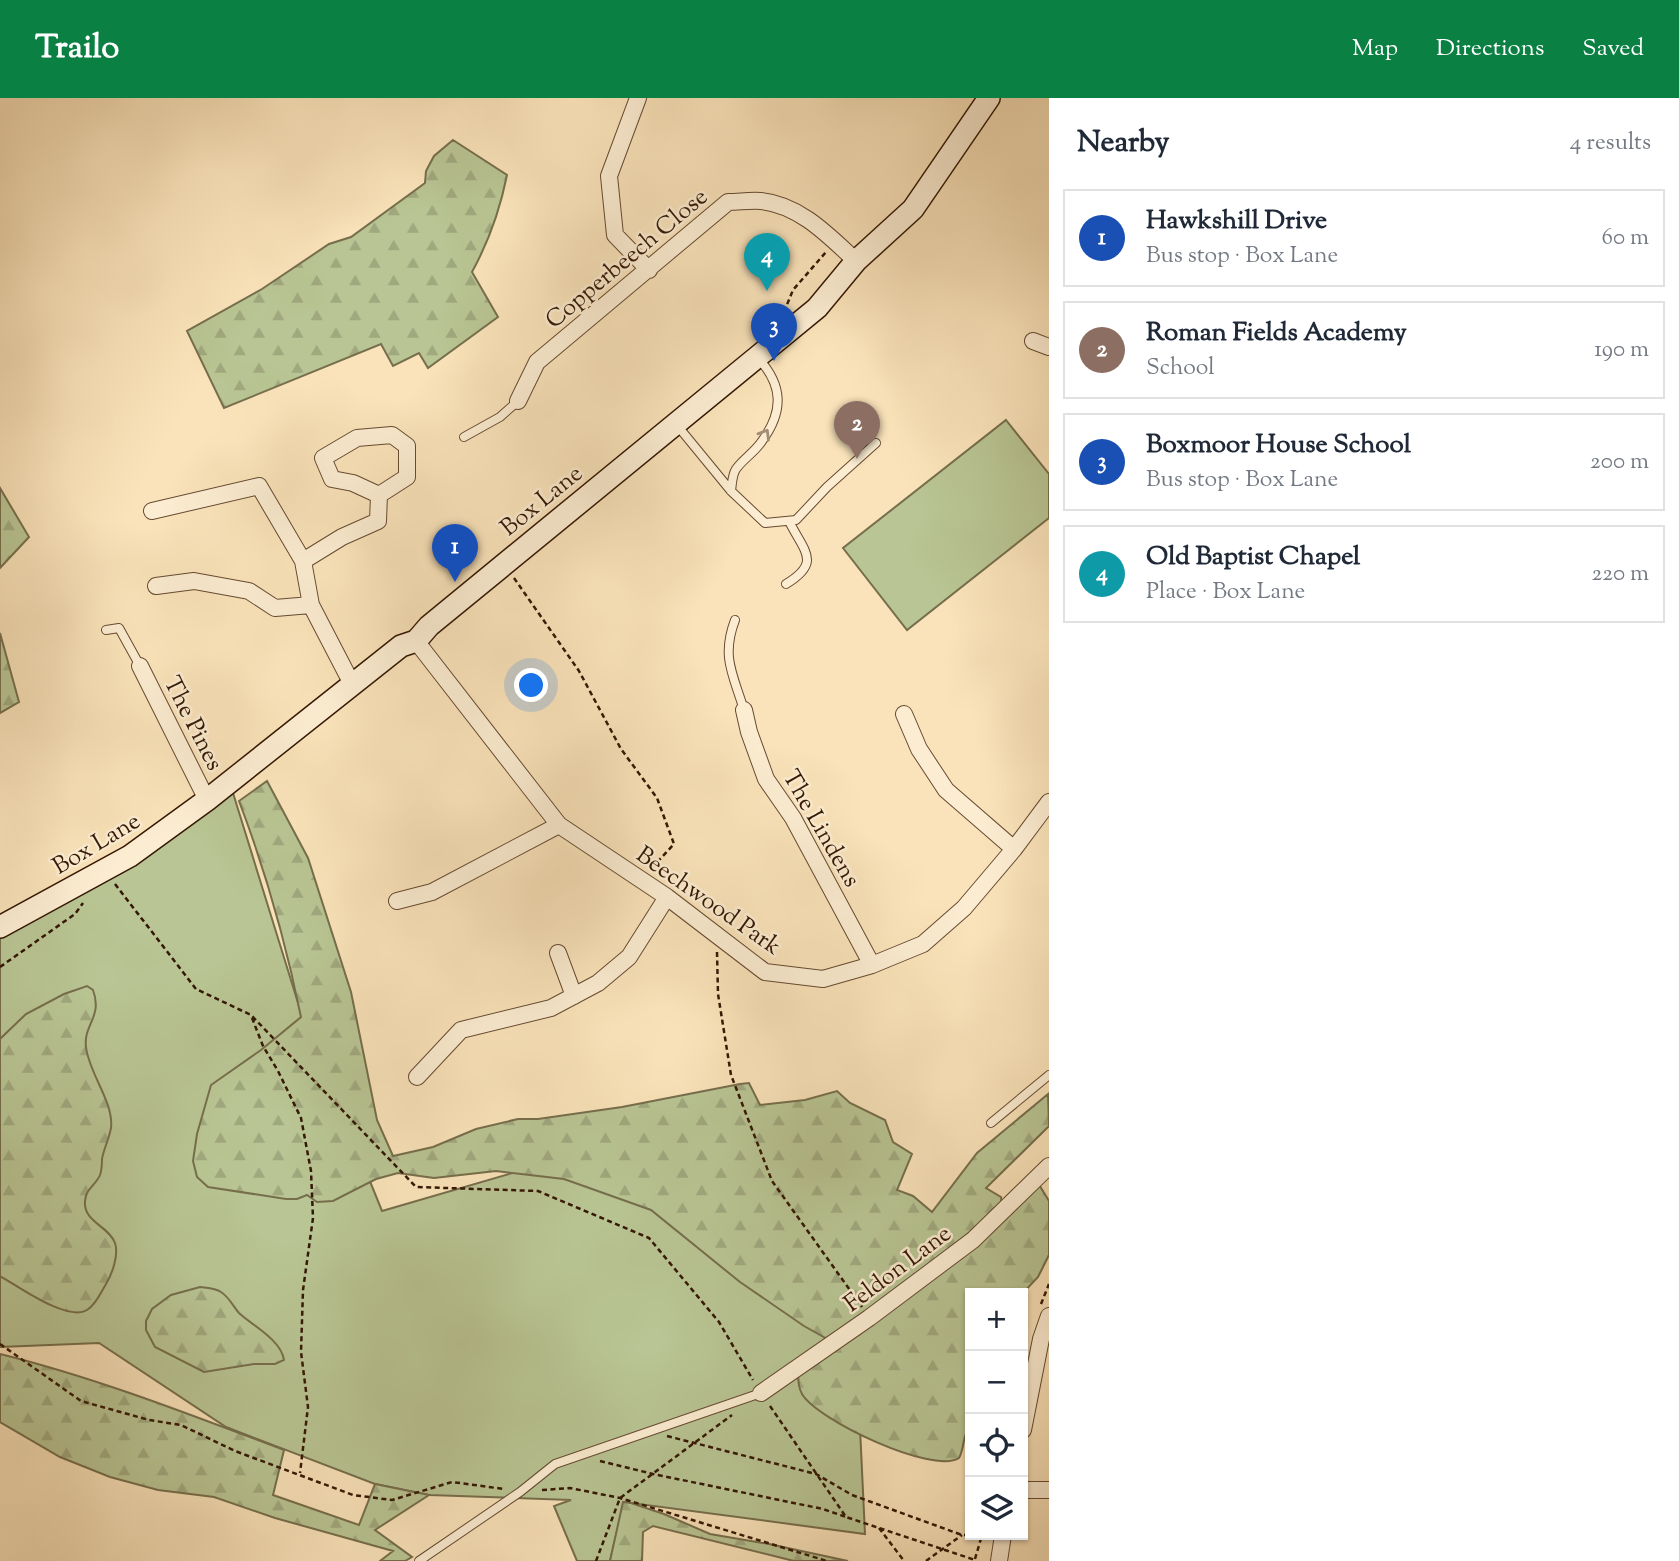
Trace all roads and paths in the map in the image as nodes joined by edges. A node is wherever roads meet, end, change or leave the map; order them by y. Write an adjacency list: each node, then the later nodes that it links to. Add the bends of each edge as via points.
1 (638, 98): 4 (street, via 609,176 615,235)
2 (989, 98): 3 (main road, Box Lane, via 913,209)
3 (856, 261): 4 (street, Copperbeech Close, via 790,208 750,201 728,202); 7 (main road, Box Lane, via 817,308)
4 (649, 270): 8 (street, Copperbeech Close, via 537,362)
5 (1033, 341): 6 (street)
6 (1049, 347)
7 (758, 357): 9 (main road, Box Lane); 12 (lane, one-way to 7, via 734,471 763,441 776,413 779,392 772,372)
8 (518, 401): 10 (lane)
9 (676, 424): 12 (lane); 17 (main road, Box Lane)
10 (464, 437)
11 (876, 443): 15 (lane, via 796,520)
12 (732, 491): 15 (lane, via 765,523)
13 (379, 495): 13 (street, via 407,477 407,446 392,435 358,438 323,458 332,479); 16 (street, via 378,521)
14 (152, 511): 16 (street, via 259,486)
15 (789, 521): 18 (lane, via 808,560 802,574)
16 (303, 561): 20 (street)
17 (504, 564): 23 (main road, Box Lane); 33 (path, via 579,671 621,749 657,798 674,844)
18 (786, 584)
19 (156, 586): 20 (street, via 194,581 249,591 275,608)
20 (311, 605): 25 (street)
21 (735, 620): 26 (lane, via 727,654)
22 (106, 630): 24 (lane, via 119,628)
23 (416, 641): 25 (main road, Box Lane, via 401,646); 30 (street, Beechwood Park)
24 (140, 666): 28 (street, The Pines)
25 (352, 684): 28 (main road, Box Lane)
26 (744, 710): 40 (street, The Lindens, via 766,779 793,818)
27 (904, 714): 31 (street, via 919,749 946,790)
28 (207, 800): 32 (main road, Box Lane)
29 (1049, 802): 31 (street, Beechwood Park)
30 (559, 825): 33 (street, Beechwood Park); 35 (street, via 432,892)
31 (1014, 849): 40 (street, Beechwood Park, via 964,908 923,944)
32 (105, 871): 37 (main road, Box Lane); 43 (path, via 196,989)
33 (640, 880): 34 (street, Beechwood Park)
34 (667, 897): 38 (street, Beechwood Park); 42 (street, via 629,957)
35 (397, 901)
36 (82, 904): 41 (path, via 75,914)
37 (0, 927)
38 (716, 935): 40 (street, Beechwood Park, via 765,972 823,979); 49 (path, via 718,994 732,1075 772,1181)
39 (558, 953): 42 (street)
40 (872, 965)
41 (0, 967)
42 (574, 996): 45 (street, via 551,1008 461,1030)
43 (251, 1015): 52 (path, via 415,1187 538,1191 649,1237 719,1322); 60 (path, via 301,1118 311,1171 313,1218 303,1290 301,1352 307,1407)
44 (1049, 1074): 46 (lane)
45 (417, 1077)
46 (990, 1123)
47 (1049, 1166): 49 (street, Feldon Lane, via 974,1240)
48 (1049, 1316): 50 (street)
49 (869, 1318): 52 (street, Feldon Lane)
50 (1046, 1334): 53 (street)
51 (0, 1344): 60 (path, via 81,1401 181,1425)
52 (761, 1393): 55 (lane); 59 (path)
53 (1027, 1414)
54 (732, 1415): 56 (path)
55 (650, 1431): 56 (path); 57 (lane)
56 (693, 1444): 58 (path); 59 (path)
57 (580, 1455): 58 (path); 63 (lane, via 555,1464)
58 (653, 1474): 64 (path); 65 (path)
59 (816, 1474): 65 (path); 67 (path, via 852,1495)
60 (300, 1475): 63 (path, via 353,1496 392,1500 452,1482)
61 (1028, 1490): 62 (street)
62 (1049, 1490)
63 (520, 1492): 64 (path, via 570,1488); 72 (lane)
64 (620, 1498): 73 (path); 74 (path)
65 (846, 1517): 66 (path)
66 (879, 1528): 70 (path); 75 (path)
67 (962, 1535): 70 (path)
68 (981, 1540): 71 (path)
69 (1002, 1540): 77 (street)
70 (942, 1549): 71 (path); 76 (path)
71 (975, 1560)
72 (419, 1561)
73 (596, 1561)
74 (827, 1561)
75 (904, 1561)
76 (926, 1561)
77 (999, 1561)

